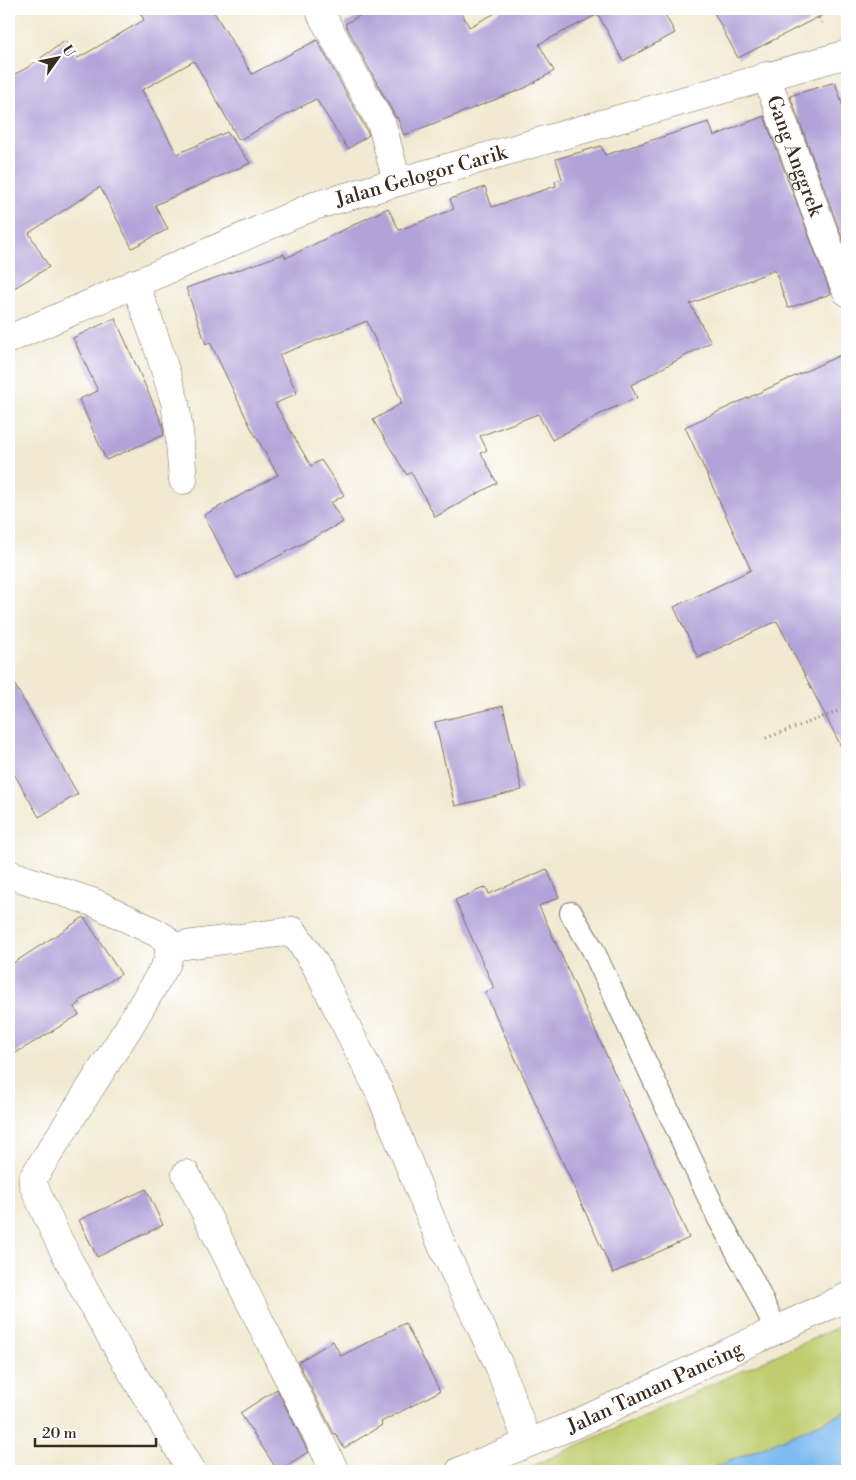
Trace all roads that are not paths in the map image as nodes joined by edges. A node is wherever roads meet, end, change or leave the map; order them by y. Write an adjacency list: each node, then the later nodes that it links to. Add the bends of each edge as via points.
1 (321, 9): 4 (street, via 320,14 382,125)
2 (847, 54): 3 (street, Jalan Gelogor Carik)
3 (766, 76): 4 (street, Jalan Gelogor Carik); 6 (street, Gang Anggrek)
4 (397, 182): 5 (street, Jalan Gelogor Carik, via 314,206)
5 (134, 283): 7 (street, Jalan Gelogor Carik); 8 (street, via 175,402)
6 (847, 292)
7 (9, 339)
8 (183, 480)
9 (9, 874): 11 (street, via 95,903 157,933)
10 (571, 913): 14 (lane, via 592,948 719,1219)
11 (170, 946): 15 (street, via 293,931 314,962 380,1093 443,1248 498,1363); 16 (street, via 167,963 33,1178 33,1184 51,1226 102,1321)
12 (186, 1174): 17 (street)
13 (847, 1298): 14 (street, Jalan Taman Pancing)
14 (776, 1330): 15 (street, Jalan Taman Pancing, via 578,1423)
15 (528, 1443): 18 (street, Jalan Taman Pancing)
16 (192, 1471)
17 (335, 1471)
18 (460, 1471)

